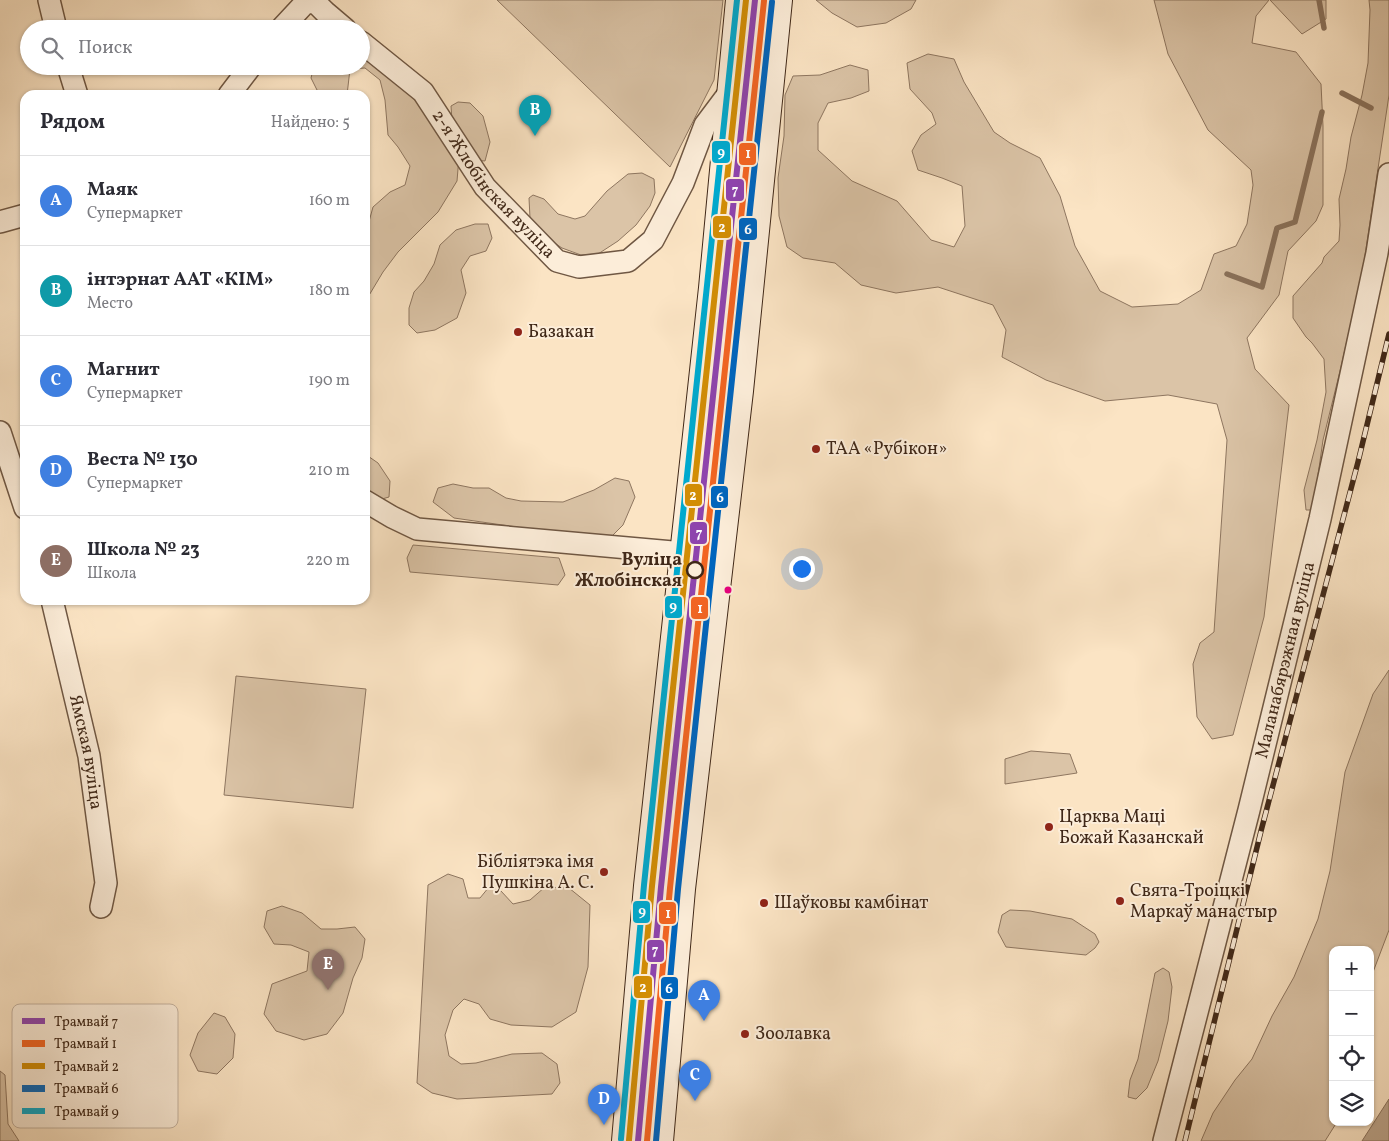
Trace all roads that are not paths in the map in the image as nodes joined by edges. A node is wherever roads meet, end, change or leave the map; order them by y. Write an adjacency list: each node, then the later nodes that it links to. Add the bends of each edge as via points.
1 (49, 0): 4 (street)
2 (740, 0): 7 (main road)
3 (778, 0): 8 (main road)
4 (54, 20)
5 (290, 20): 6 (street, via 306,2 316,3)
6 (334, 20)
7 (736, 33): 8 (street); 12 (main road)
8 (774, 36): 15 (main road)
9 (370, 49): 12 (street, 2-я Жлобінская вуліца, via 424,92 485,187 557,260 579,268 628,261 653,240 683,183 705,125)
10 (71, 75): 13 (street)
11 (244, 75): 14 (street)
12 (732, 89): 15 (street); 19 (main road)
13 (75, 90)
14 (233, 90)
15 (769, 93): 20 (main road)
16 (1389, 174): 31 (street, Маланабярэжная вуліца, via 1377,253 1320,519)
17 (20, 216): 18 (street)
18 (0, 222)
19 (713, 288): 20 (street); 24 (main road)
20 (749, 292): 27 (main road)
21 (0, 432): 22 (street)
22 (20, 493)
23 (370, 504): 24 (street, via 417,529)
24 (684, 553): 26 (main road)
25 (53, 605): 28 (street, Ямская вуліца, via 89,756 106,883)
26 (648, 886): 27 (street); 29 (main road)
27 (681, 889): 30 (main road)
28 (101, 906)
29 (626, 1141)
30 (659, 1141)
31 (1164, 1141)

